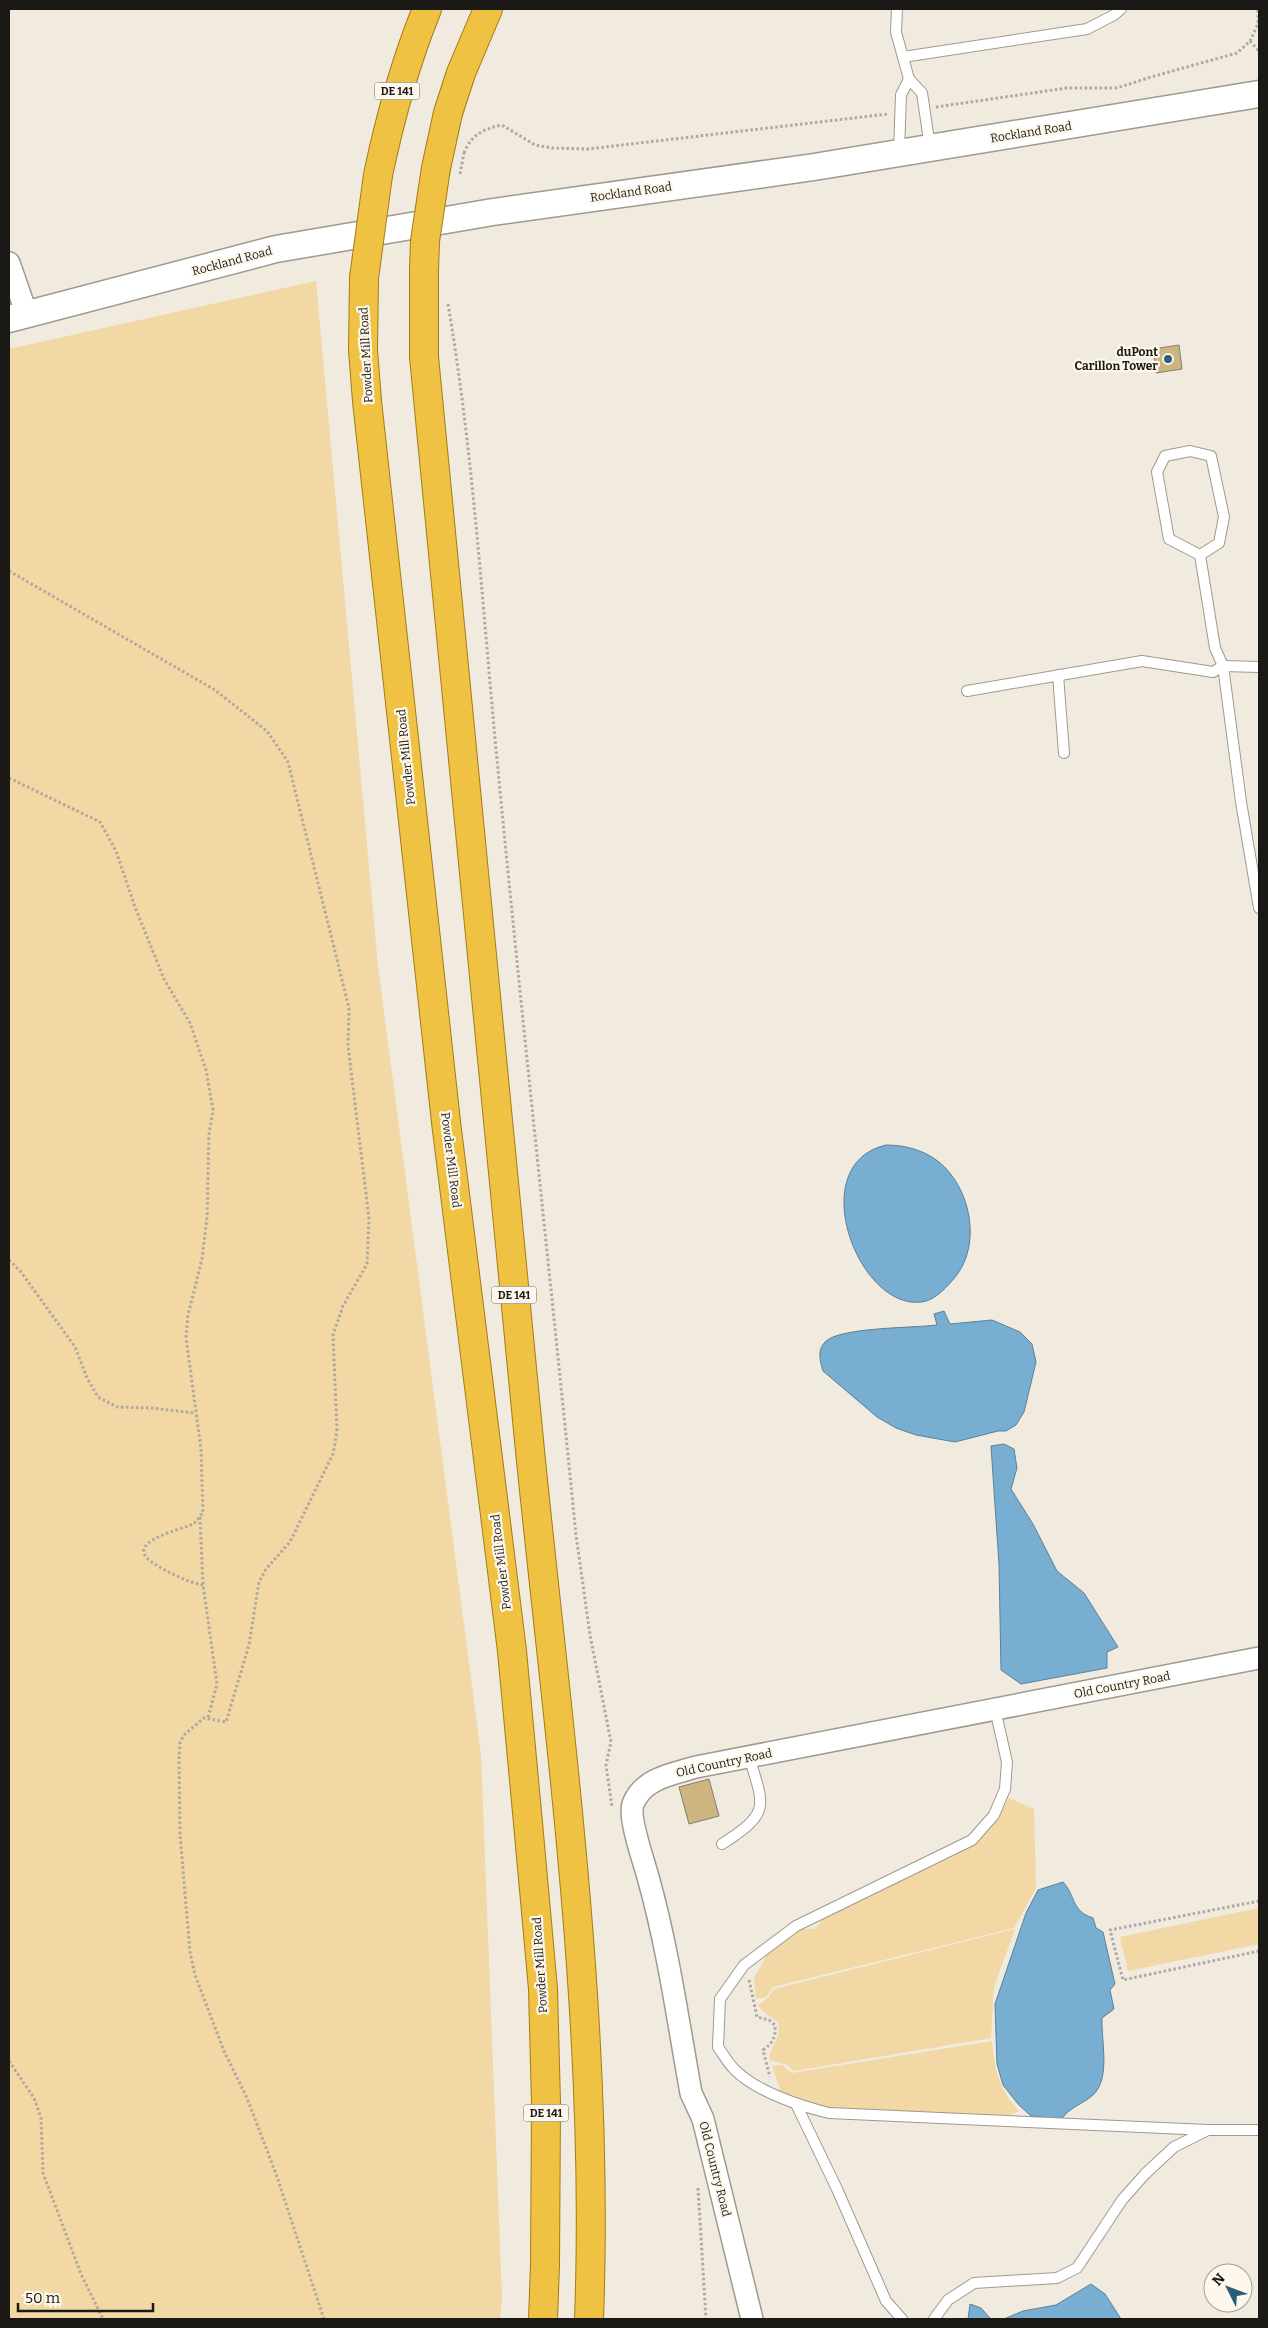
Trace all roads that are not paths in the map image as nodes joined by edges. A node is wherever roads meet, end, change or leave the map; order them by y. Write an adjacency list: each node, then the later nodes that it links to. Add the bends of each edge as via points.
1 (427, 9): 26 (highway, Powder Mill Road / DE 141, bridge, via 404,67 378,175 364,278 363,350 446,1122 512,1651 542,1989 546,2103)
2 (488, 9): 27 (highway, DE 141, bridge, via 451,105 436,168 425,241 424,356 485,996 570,1822 589,2099)
3 (897, 9): 5 (lane, via 896,32)
4 (1121, 9): 5 (lane, via 1087,29)
5 (903, 57): 6 (lane)
6 (909, 79): 8 (lane, via 922,93); 9 (lane, via 901,95)
7 (1259, 94): 8 (street, Rockland Road)
8 (930, 148): 9 (street, Rockland Road)
9 (899, 153): 11 (street, Rockland Road, via 493,212 276,249)
10 (9, 263): 11 (street)
11 (18, 317)
12 (1200, 555): 12 (lane, via 1219,543 1224,517 1210,456 1190,451 1166,456 1157,472 1170,539); 13 (lane, via 1215,648)
13 (1223, 666): 14 (lane); 15 (lane, via 1213,672 1142,661); 18 (lane)
14 (1259, 667)
15 (1058, 675): 16 (lane); 17 (lane)
16 (967, 691)
17 (1064, 753)
18 (1259, 908)
19 (1259, 1658): 20 (street, Old Country Road)
20 (995, 1709): 21 (street, Old Country Road); 23 (lane, via 1007,1762 1005,1790 994,1815 972,1840 796,1926 744,1965 720,1999 718,2047 735,2070)
21 (748, 1757): 22 (lane, via 760,1793 760,1810 750,1826); 28 (street, Old Country Road, via 696,1766 658,1778 642,1789 632,1805 634,1828 657,1909 691,2093 704,2119)
22 (722, 1844)
23 (796, 2104): 24 (lane, via 839,2114); 29 (lane, via 886,2301)
24 (1208, 2130): 25 (lane); 30 (lane, via 1174,2147 1146,2174 1122,2200 1077,2268 1057,2278 974,2283 948,2300)
25 (1259, 2130)
26 (543, 2319)
27 (589, 2319)
28 (752, 2319)
29 (902, 2319)
30 (934, 2319)

